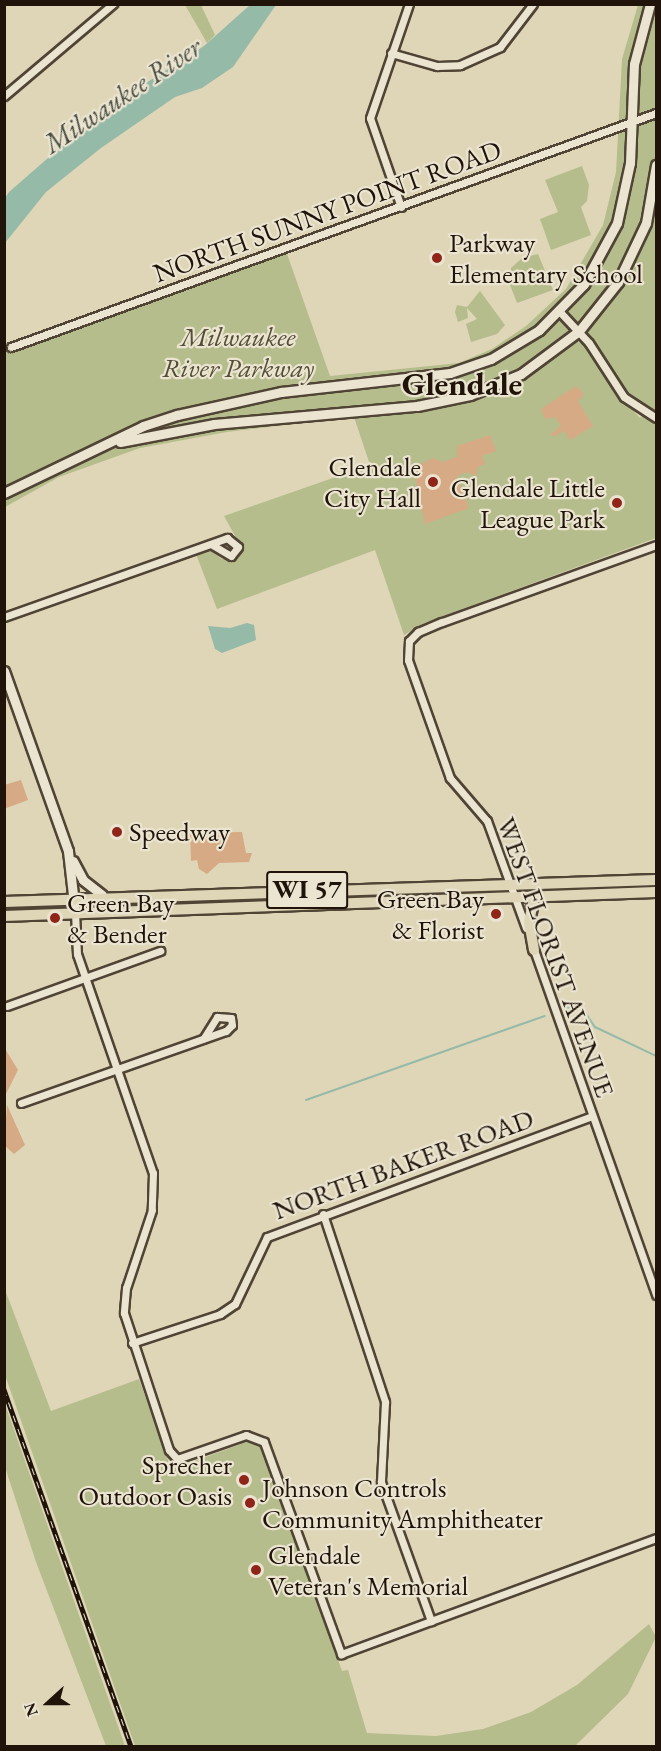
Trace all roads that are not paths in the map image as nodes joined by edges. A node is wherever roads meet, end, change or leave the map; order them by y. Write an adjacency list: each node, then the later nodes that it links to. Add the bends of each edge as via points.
1 (113, 4): 6 (street)
2 (409, 4): 5 (street)
3 (532, 4): 5 (street, via 500,47 460,65 437,66)
4 (650, 4): 8 (street, via 634,64)
5 (391, 53): 10 (street, via 370,118)
6 (4, 96)
7 (657, 113): 8 (street, NORTH SUNNY POINT ROAD)
8 (631, 123): 10 (street, NORTH SUNNY POINT ROAD); 11 (street, via 629,173 617,223 596,268)
9 (657, 165): 12 (street, via 646,223 631,258 603,303)
10 (401, 207): 13 (street, NORTH SUNNY POINT ROAD)
11 (560, 312): 12 (street); 15 (street, via 507,351 450,373 239,400 143,426)
12 (579, 331): 14 (street, via 624,396); 15 (street, via 521,374 448,400 213,424)
13 (11, 347)
14 (657, 418)
15 (112, 444): 16 (street)
16 (4, 493)
17 (212, 544): 19 (street)
18 (657, 545): 24 (street, WEST FLORIST AVENUE, via 442,622 409,641 408,660 450,778 487,821)
19 (4, 618)
20 (4, 671): 21 (street)
21 (68, 851): 27 (street, via 83,880); 28 (street)
22 (657, 880): 24 (main road, WI 57)
23 (445, 886): 24 (main road, WI 57); 25 (main road, WI 57); 33 (main road)
24 (511, 886): 30 (street, WEST FLORIST AVENUE)
25 (431, 887): 27 (main road, WI 57); 32 (main road)
26 (657, 892): 29 (main road, WI 57)
27 (102, 895): 28 (main road, WI 57)
28 (74, 896): 31 (main road, WI 57); 34 (street)
29 (534, 900): 30 (main road, WI 57); 36 (main road, via 529,921)
30 (516, 901): 33 (main road, WI 57); 36 (street, WEST FLORIST AVENUE)
31 (4, 902)
32 (431, 903): 33 (main road, WI 57); 34 (main road, WI 57)
33 (445, 903)
34 (75, 912): 35 (main road, WI 57); 38 (street, via 76,942)
35 (4, 916)
36 (534, 950): 43 (street, WEST FLORIST AVENUE)
37 (160, 951): 38 (street)
38 (85, 978): 39 (street); 41 (street)
39 (7, 1006)
40 (204, 1038): 41 (street)
41 (117, 1068): 42 (street); 46 (street, via 154,1184 152,1210 126,1288 124,1313)
42 (21, 1103)
43 (592, 1116): 44 (street, NORTH BAKER ROAD); 45 (street, WEST FLORIST AVENUE)
44 (323, 1214): 46 (street, NORTH BAKER ROAD, via 267,1237 235,1304 220,1314); 48 (street, via 385,1402 381,1482)
45 (657, 1295)
46 (132, 1343): 48 (street, via 174,1458 246,1435 267,1446 341,1654)
47 (657, 1538): 48 (street)
48 (431, 1621)

